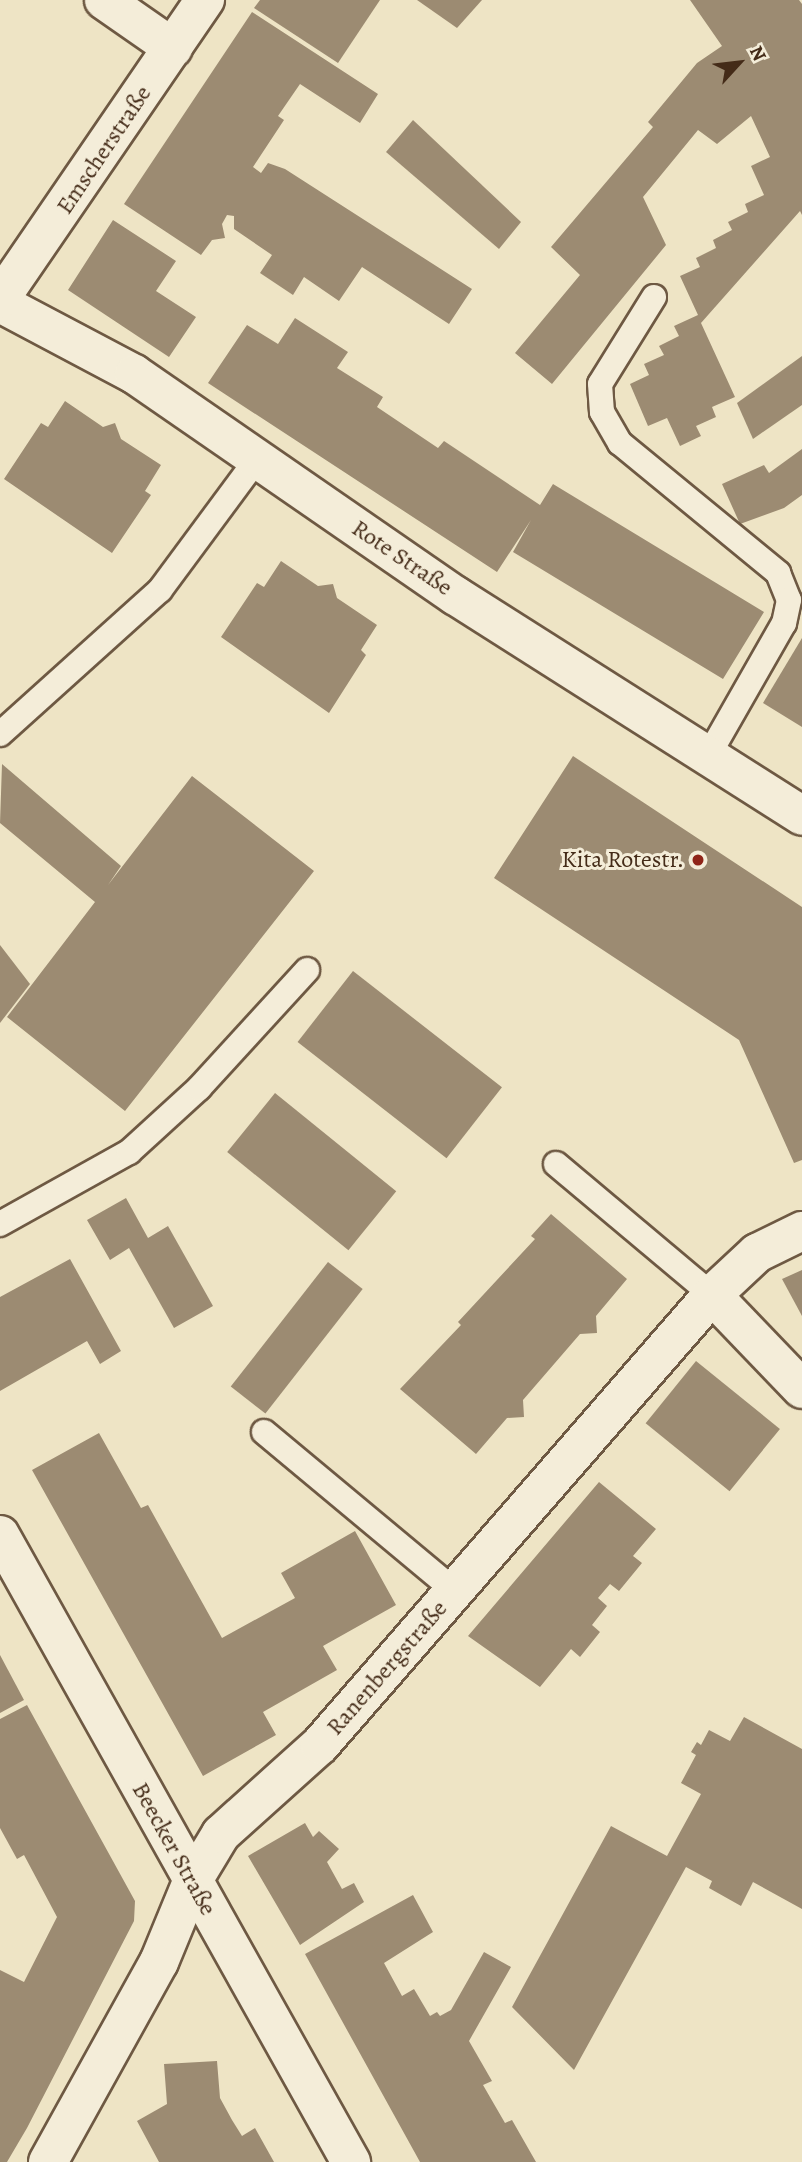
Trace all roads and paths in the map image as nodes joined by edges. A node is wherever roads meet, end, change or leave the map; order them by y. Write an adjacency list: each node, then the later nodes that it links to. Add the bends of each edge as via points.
1 (104, 0): 3 (street)
2 (205, 0): 3 (street, Emscherstraße)
3 (173, 48): 5 (street, Emscherstraße)
4 (654, 297): 8 (lane, via 600,384 602,412 620,443 778,573 789,600 784,623)
5 (0, 301): 6 (street, Rote Straße, via 134,374)
6 (257, 459): 7 (lane, via 160,590); 8 (street, Rote Straße, via 456,596)
7 (0, 734)
8 (708, 756): 9 (street, Rote Straße)
9 (802, 816)
10 (307, 970): 12 (lane, via 200,1088 129,1152)
11 (556, 1164): 14 (lane)
12 (0, 1224)
13 (802, 1231): 14 (street, Ranenbergstraße, via 757,1253)
14 (712, 1294): 15 (street); 18 (street, Ranenbergstraße)
15 (802, 1389)
16 (264, 1432): 18 (lane)
17 (0, 1535): 19 (street, Beecker Straße)
18 (455, 1591): 19 (street, Ranenbergstraße, via 320,1745 221,1834)
19 (192, 1882): 20 (street, Ranenbergstraße, via 159,1962); 21 (street, Beecker Straße)
20 (48, 2162)
21 (351, 2162)

